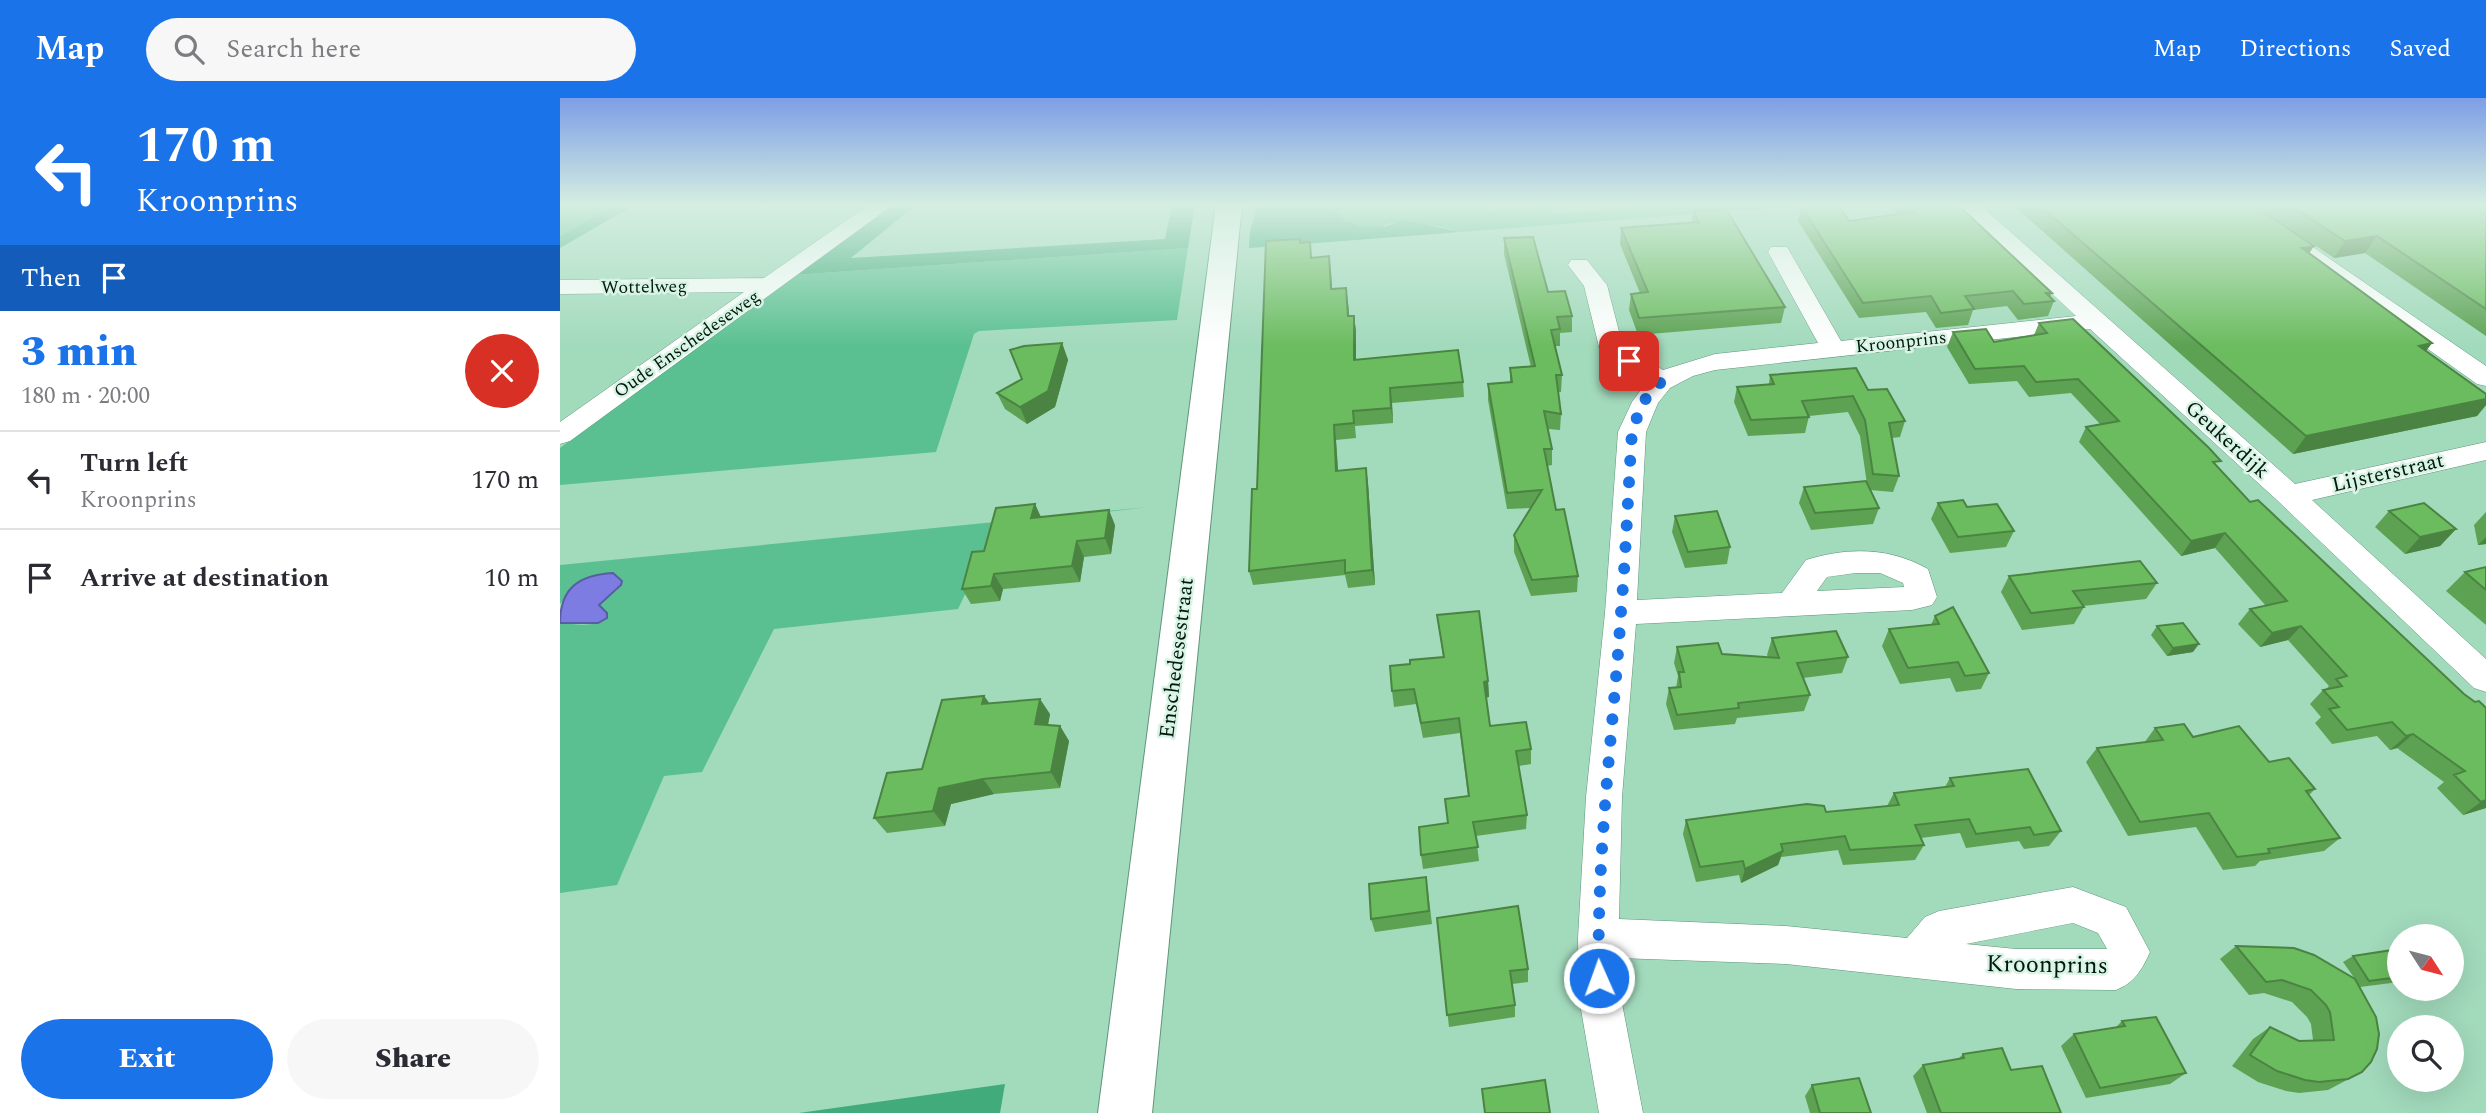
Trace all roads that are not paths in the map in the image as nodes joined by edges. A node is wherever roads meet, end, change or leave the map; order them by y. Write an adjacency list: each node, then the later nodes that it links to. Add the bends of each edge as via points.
1 (816, 251): 7 (street, Oude Enschedeseweg)
2 (1224, 251): 21 (main road, Enschedesestraat)
3 (2018, 251): 9 (street, Geukerdijk)
4 (2306, 251): 11 (street)
5 (1779, 252): 10 (street, Kroonprins)
6 (1578, 265): 12 (street, via 1595,285 1612,351)
7 (769, 285): 8 (street, Wottelweg); 13 (street, Oude Enschedeseweg)
8 (560, 288)
9 (2094, 321): 10 (street, Kroonprins); 15 (street, Geukerdijk)
10 (1834, 350): 12 (street, Kroonprins, via 1715,362)
11 (2486, 378)
12 (1662, 381): 17 (street, Kroonprins, via 1642,403 1632,432)
13 (560, 435)
14 (2486, 451): 15 (street, Lijsterstraat)
15 (2289, 495): 18 (street, Geukerdijk)
16 (1791, 605): 17 (street)
17 (1621, 613): 19 (street, Kroonprins, via 1604,797)
18 (2486, 679)
19 (1598, 938): 20 (street, via 1786,945); 22 (street, Kroonprins, via 1600,998)
20 (1918, 957)
21 (1125, 1113)
22 (1621, 1113)

